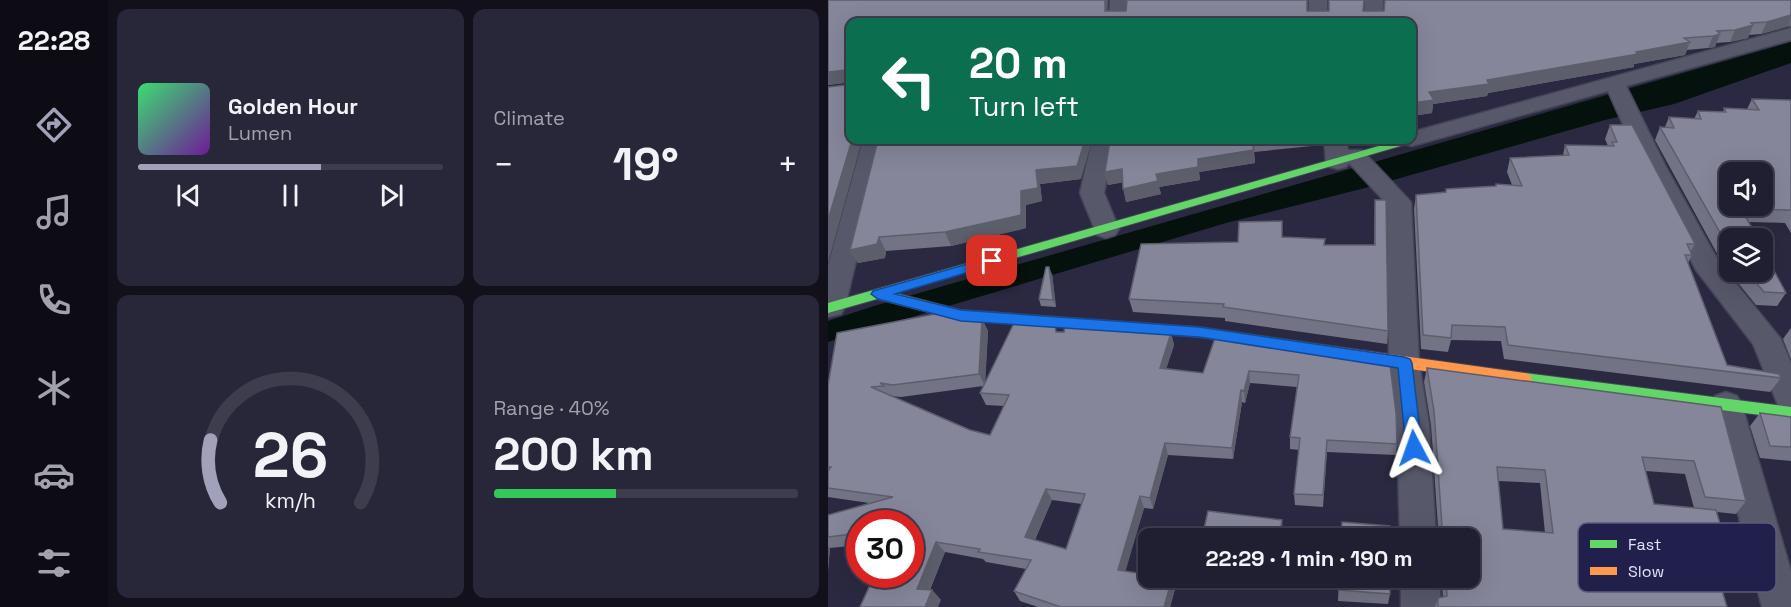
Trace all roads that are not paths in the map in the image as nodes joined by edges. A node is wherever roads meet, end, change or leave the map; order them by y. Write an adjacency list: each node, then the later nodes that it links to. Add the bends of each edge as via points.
1 (1119, 0): 4 (street)
2 (1318, 0): 5 (street)
3 (1374, 0): 6 (street)
4 (1118, 18)
5 (1318, 18)
6 (1373, 18)
7 (1791, 34): 8 (street)
8 (1614, 82): 9 (street); 18 (street, via 1654,167 1710,270 1766,339)
9 (1416, 138)
10 (873, 144): 16 (street)
11 (1102, 144): 14 (street, via 1092,193)
12 (1380, 144): 13 (street)
13 (1342, 152): 14 (street); 17 (street, via 1399,202)
14 (1106, 229): 15 (street)
15 (878, 294): 16 (street); 17 (street, via 961,315 1199,332)
16 (830, 308)
17 (1404, 363): 19 (street); 22 (street, via 1413,425)
18 (1791, 401)
19 (1726, 405): 20 (street); 21 (street)
20 (1791, 413)
21 (1759, 523)
22 (1418, 528)
23 (1776, 585): 26 (street)
24 (1420, 588): 25 (street)
25 (1421, 607)
26 (1782, 607)

